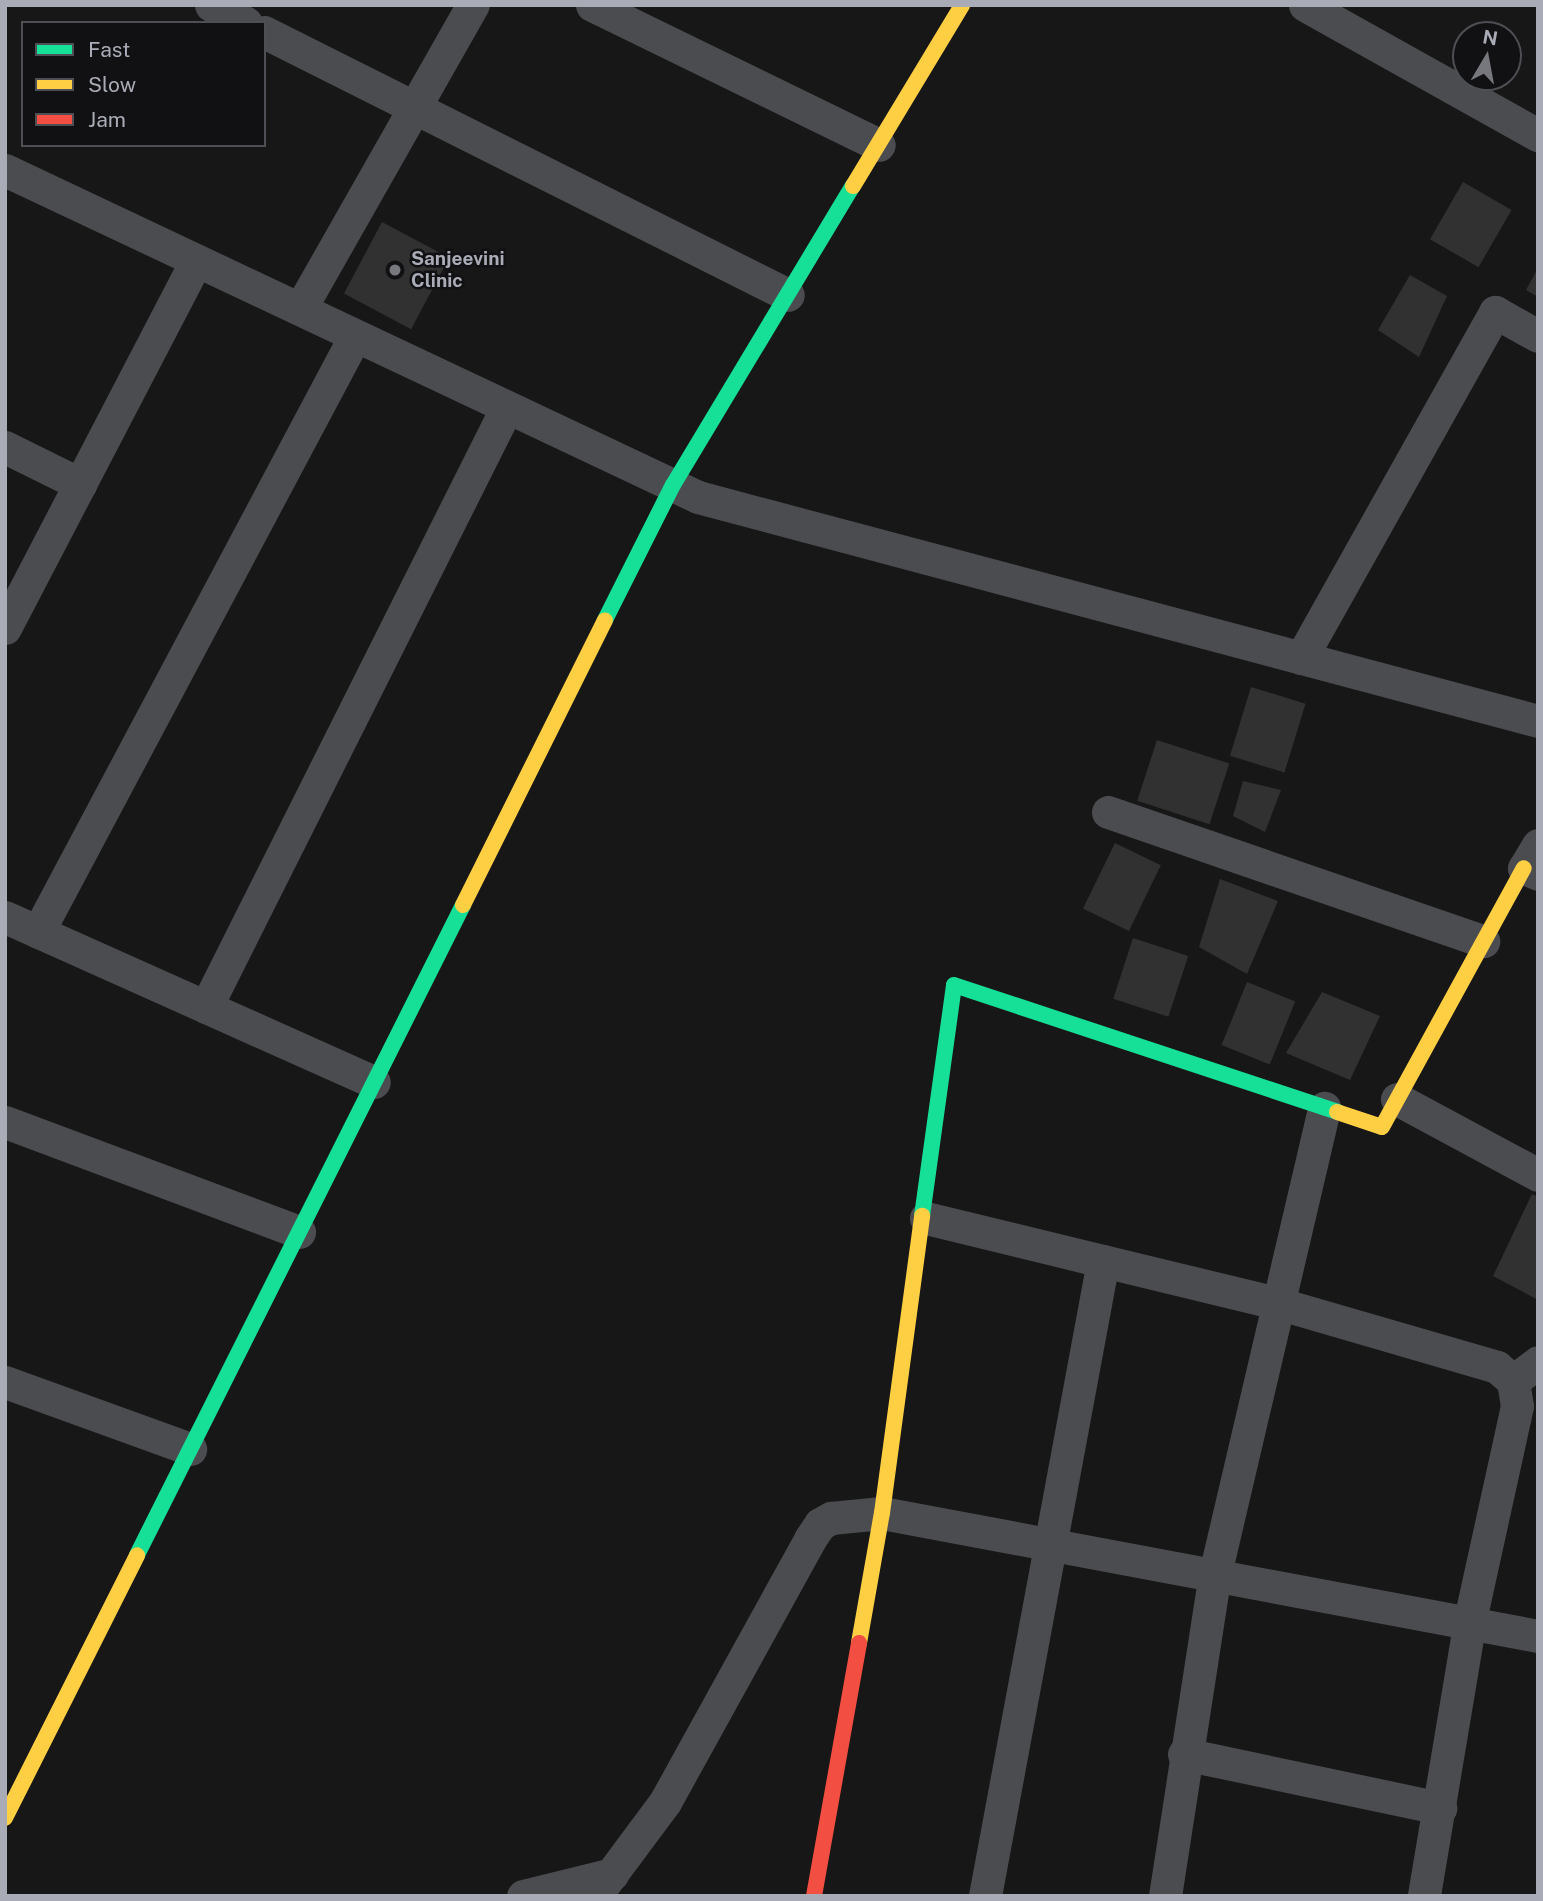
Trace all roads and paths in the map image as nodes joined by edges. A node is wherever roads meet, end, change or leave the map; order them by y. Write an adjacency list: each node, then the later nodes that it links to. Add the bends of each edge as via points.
1 (211, 5): 6 (street)
2 (473, 5): 8 (street)
3 (592, 5): 10 (street)
4 (962, 5): 10 (street)
5 (1305, 5): 9 (street)
6 (242, 21)
7 (266, 33): 8 (street)
8 (416, 106): 13 (street); 14 (street)
9 (1538, 135)
10 (878, 145): 13 (street)
11 (5, 170): 12 (street)
12 (196, 261): 14 (street); 19 (street)
13 (788, 295): 20 (street)
14 (300, 309): 15 (street)
15 (355, 336): 17 (street); 27 (street)
16 (1538, 336): 22 (street, via 1495,312)
17 (507, 407): 20 (street); 29 (street)
18 (5, 447): 19 (street)
19 (80, 484): 21 (street)
20 (673, 485): 22 (street, via 711,501); 30 (street)
21 (5, 628)
22 (1301, 658): 23 (street)
23 (1538, 721)
24 (1108, 813): 28 (street)
25 (1533, 862): 28 (street)
26 (5, 917): 27 (street)
27 (38, 932): 29 (street)
28 (1483, 941): 31 (street)
29 (206, 1007): 30 (street)
30 (374, 1082): 36 (street)
31 (1396, 1099): 32 (street, via 1382,1127); 34 (street)
32 (1324, 1108): 35 (street, via 954,985); 38 (street)
33 (5, 1122): 36 (street)
34 (1538, 1175)
35 (926, 1218): 37 (street); 42 (street)
36 (299, 1232): 41 (street)
37 (1103, 1261): 38 (street); 43 (street)
38 (1277, 1303): 39 (street); 44 (street)
39 (1525, 1372): 45 (street)
40 (5, 1382): 41 (street)
41 (190, 1449): 49 (street)
42 (882, 1513): 43 (street); 50 (street, via 831,1518 820,1524 665,1802); 52 (street)
43 (1047, 1543): 44 (street); 53 (street)
44 (1214, 1578): 45 (street); 47 (street)
45 (1470, 1620): 46 (street); 48 (street)
46 (1538, 1636)
47 (1184, 1754): 48 (street); 54 (street)
48 (1440, 1808): 55 (street)
49 (5, 1818)
50 (603, 1885): 51 (street)
51 (523, 1896)
52 (814, 1896)
53 (985, 1896)
54 (1165, 1896)
55 (1424, 1896)

